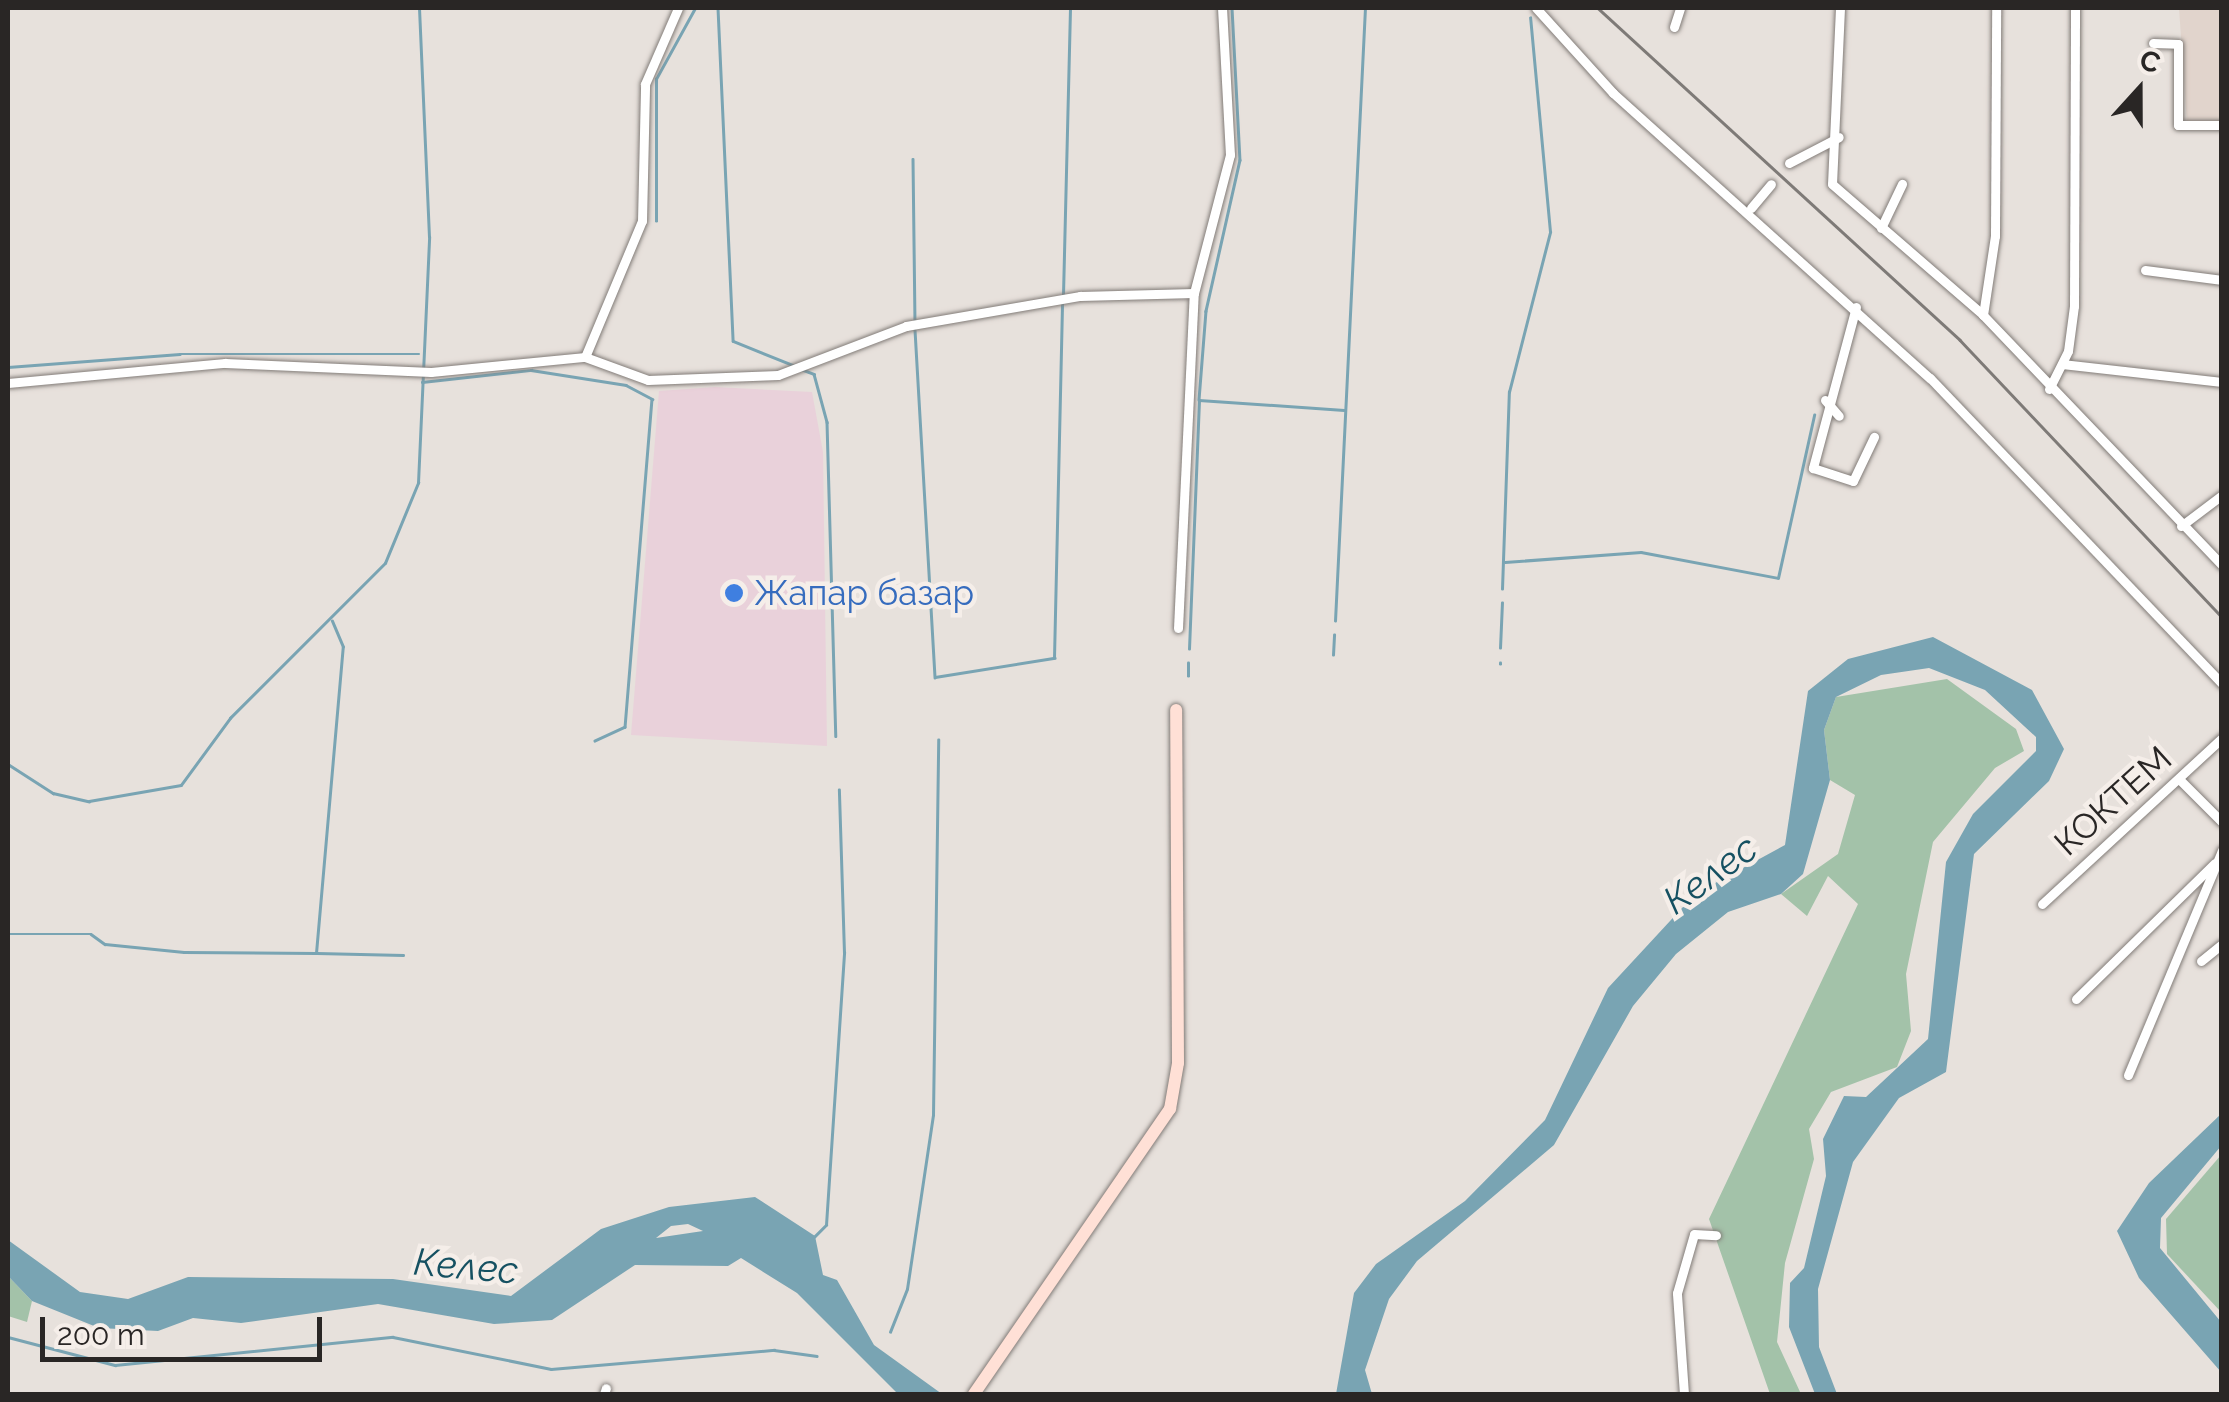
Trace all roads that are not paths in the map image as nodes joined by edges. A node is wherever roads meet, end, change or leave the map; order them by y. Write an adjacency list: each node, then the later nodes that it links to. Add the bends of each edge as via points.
1 (678, 8): 22 (street, via 645,84 642,221)
2 (1222, 8): 19 (street, via 1230,156)
3 (1536, 8): 15 (street, via 1614,93)
4 (1680, 8): 8 (street)
5 (1840, 8): 11 (street)
6 (1996, 8): 21 (street, via 1995,236)
7 (2075, 8): 23 (street, via 2074,306)
8 (1674, 27)
9 (2153, 43): 10 (street, via 2178,44 2178,125)
10 (2222, 125)
11 (1839, 137): 12 (street); 16 (street, via 1832,184)
12 (1789, 163)
13 (1771, 184): 15 (street)
14 (1902, 184): 16 (street)
15 (1751, 208): 20 (street)
16 (1881, 228): 21 (street)
17 (2145, 270): 18 (street)
18 (2222, 280)
19 (1194, 293): 22 (street, via 1080,296 906,326 778,375 648,380); 33 (street)
20 (1856, 307): 27 (street); 34 (street)
21 (1983, 315): 26 (street)
22 (585, 357): 25 (street, via 431,372 226,363)
23 (2062, 364): 24 (street); 26 (street)
24 (2222, 382)
25 (8, 384)
26 (2049, 388): 31 (street)
27 (1825, 400): 28 (street); 29 (street, via 1817,472 1853,481)
28 (1839, 416)
29 (1874, 437)
30 (2222, 495): 31 (street)
31 (2181, 526): 32 (street)
32 (2222, 565)
33 (1178, 628)
34 (2222, 684)
35 (1176, 710): 46 (street, via 1178,1063 1170,1109)
36 (2222, 738): 37 (street, КОКТЕМ)
37 (2180, 780): 38 (street); 40 (street, КОКТЕМ)
38 (2222, 822)
39 (2219, 856): 43 (street); 44 (street)
40 (2042, 904)
41 (2222, 944): 42 (street)
42 (2201, 961)
43 (2076, 999)
44 (2128, 1075)
45 (1716, 1235): 47 (street, via 1694,1234 1677,1294)
46 (974, 1394)
47 (1684, 1394)

